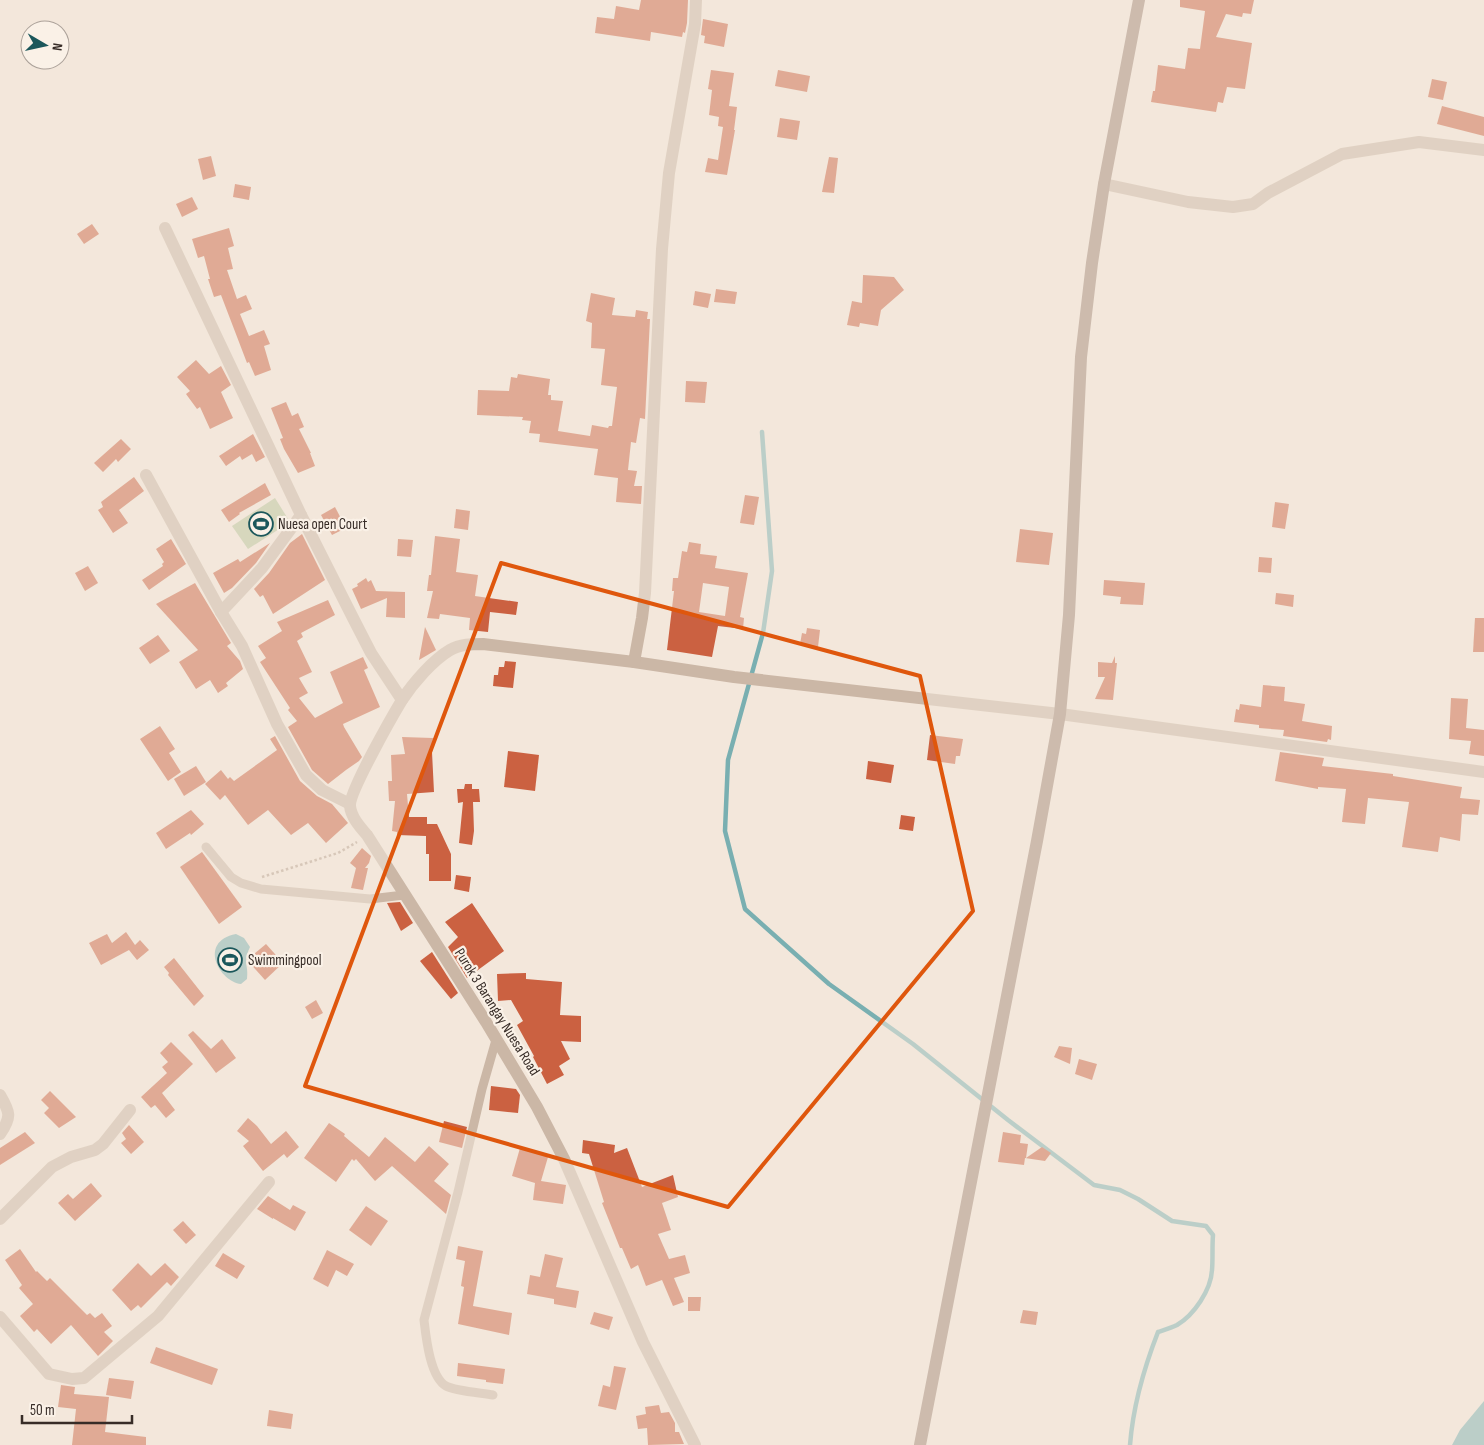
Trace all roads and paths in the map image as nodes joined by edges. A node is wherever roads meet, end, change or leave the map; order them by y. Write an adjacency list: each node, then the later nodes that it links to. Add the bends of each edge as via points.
1 (696, 0): 9 (street, via 695,24 669,173 645,593)
2 (1140, 0): 4 (main road)
3 (1484, 150): 4 (street, via 1419,142 1342,154 1253,204 1233,207 1188,202)
4 (1104, 184): 11 (main road, via 1082,357 1069,616)
5 (165, 228): 7 (street)
6 (146, 475): 8 (street)
7 (301, 515): 8 (street, via 262,568); 10 (street, via 371,652)
8 (221, 612): 13 (street, via 242,646 277,724 306,775 322,790)
9 (634, 662): 10 (street, via 483,644 467,645 450,650 428,668); 11 (street, via 734,677)
10 (402, 700): 13 (street)
11 (1060, 714): 12 (street); 27 (main road)
12 (1484, 772)
13 (350, 804): 14 (street, Purok 3 Barangay Nuesa Road, via 356,821)
14 (367, 836): 16 (path, via 338,853); 17 (street, Purok 3 Barangay Nuesa Road)
15 (206, 847): 16 (lane, via 230,877)
16 (241, 883): 17 (lane, via 274,891 370,899)
17 (404, 895): 18 (street, Purok 3 Barangay Nuesa Road)
18 (496, 1040): 25 (lane, via 424,1320 426,1340 439,1380 446,1386); 26 (street, Purok 3 Barangay Nuesa Road, via 564,1159 643,1342)
19 (0, 1095): 21 (street, via 9,1114)
20 (130, 1110): 23 (street, via 103,1144 52,1167)
21 (0, 1134)
22 (269, 1182): 24 (street, via 158,1316 84,1378 49,1374)
23 (0, 1219)
24 (0, 1317)
25 (493, 1395)
26 (695, 1445)
27 (920, 1445)

